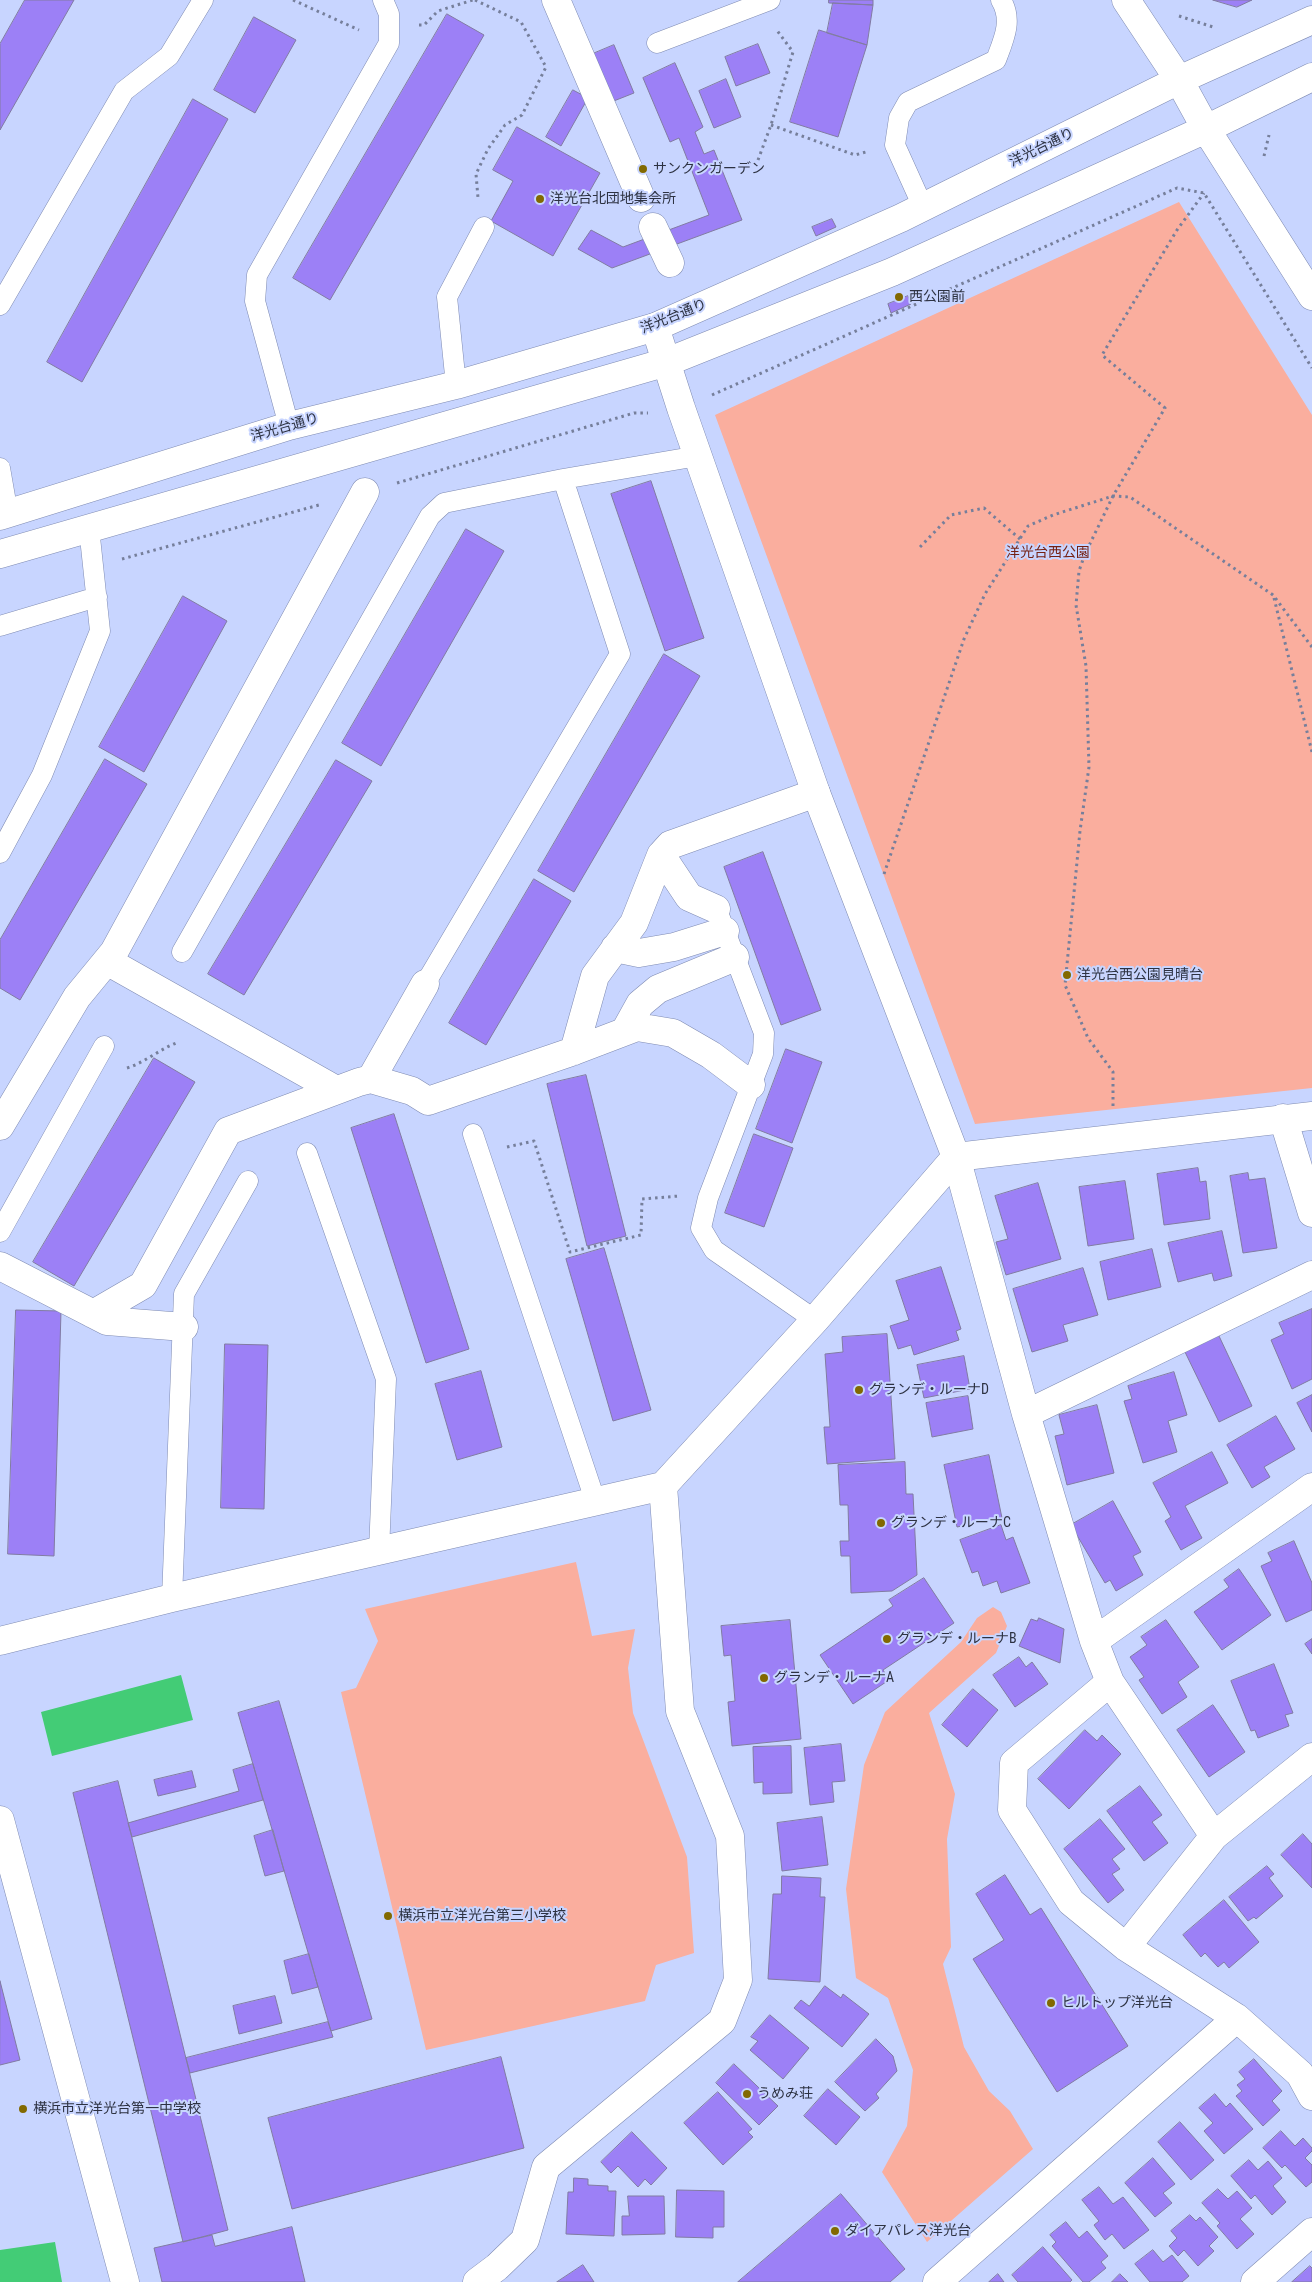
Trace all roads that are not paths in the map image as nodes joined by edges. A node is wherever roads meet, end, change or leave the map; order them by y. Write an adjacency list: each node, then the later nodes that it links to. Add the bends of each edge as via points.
1 (203, 0): 18 (lane, via 170,56 124,91)
2 (556, 0): 12 (street)
3 (1000, 0): 13 (lane, via 1006,9 1007,32 996,60 908,102 899,118 895,145)
4 (1126, 0): 10 (street)
5 (764, 2): 8 (lane)
6 (386, 7): 22 (lane, via 389,43 257,275 255,300)
7 (1312, 20): 10 (street, 洋光台通り)
8 (657, 43)
9 (1312, 78): 11 (street)
10 (1180, 80): 11 (street); 13 (street, 洋光台通り)
11 (1206, 129): 17 (street); 20 (street, via 892,272)
12 (641, 198)
13 (923, 208): 19 (street, 洋光台通り)
14 (653, 226): 16 (street)
15 (484, 228): 21 (lane, via 447,297)
16 (670, 263)
17 (1312, 296)
18 (0, 305)
19 (655, 327): 20 (street); 21 (street, 洋光台通り)
20 (667, 362): 23 (street); 28 (street)
21 (456, 384): 22 (street, 洋光台通り)
22 (289, 426): 27 (street, 洋光台通り)
23 (698, 456): 25 (lane); 32 (street)
24 (0, 468): 27 (lane)
25 (563, 479): 37 (lane, via 444,503 430,516); 40 (lane, via 620,654)
26 (365, 492): 39 (street)
27 (4, 515)
28 (90, 528): 29 (street); 30 (lane)
29 (0, 554)
30 (97, 598): 31 (lane); 33 (lane, via 100,632 42,774)
31 (0, 626)
32 (816, 793): 34 (street, via 670,846); 54 (street)
33 (0, 853)
34 (661, 855): 35 (street, via 689,897); 36 (street, via 634,922)
35 (721, 920): 36 (street, via 674,947 639,953); 38 (lane)
36 (615, 948): 42 (street, via 595,976)
37 (182, 952)
38 (735, 957): 41 (street, via 658,988 640,1004); 46 (lane, via 764,1033 763,1054)
39 (107, 961): 44 (street); 51 (street, via 77,997)
40 (425, 984): 45 (street)
41 (625, 1031): 42 (street); 46 (street, via 636,1027 673,1033 711,1055)
42 (574, 1051): 45 (street, via 428,1101 412,1091)
43 (100, 1054): 57 (lane)
44 (287, 1063): 47 (street); 48 (street)
45 (371, 1079): 47 (street)
46 (751, 1085): 61 (lane, via 708,1198 701,1228 714,1250)
47 (336, 1090): 48 (street)
48 (283, 1111): 60 (street, via 228,1131 143,1284)
49 (1312, 1116): 50 (street)
50 (1283, 1118): 54 (street); 56 (street)
51 (0, 1126)
52 (473, 1134): 66 (lane)
53 (307, 1153): 67 (lane, via 386,1379)
54 (956, 1157): 61 (street); 63 (street)
55 (248, 1181): 62 (lane, via 184,1294)
56 (1312, 1213)
57 (0, 1232)
58 (0, 1266): 60 (street)
59 (1312, 1275): 63 (street)
60 (93, 1314): 62 (street, via 107,1321)
61 (816, 1320): 64 (street)
62 (184, 1327): 68 (lane)
63 (1026, 1414): 70 (street)
64 (663, 1486): 66 (street); 80 (street, via 680,1711 730,1836 738,1980 722,2021 546,2167 525,2240)
65 (1312, 1487): 70 (street)
66 (596, 1503): 67 (street)
67 (379, 1552): 68 (street)
68 (172, 1598): 69 (street)
69 (0, 1641)
70 (1094, 1641): 71 (street)
71 (1110, 1682): 74 (street); 75 (street, via 1014,1763 1012,1810 1071,1902)
72 (1312, 1757): 74 (street)
73 (0, 1820): 79 (street)
74 (1214, 1836): 75 (street)
75 (1126, 1947): 76 (street)
76 (1237, 2018): 77 (street, via 1300,2074); 81 (street)
77 (1312, 2096)
78 (1312, 2232): 82 (street)
79 (125, 2282)
80 (477, 2282)
81 (936, 2282)
82 (1255, 2282)

